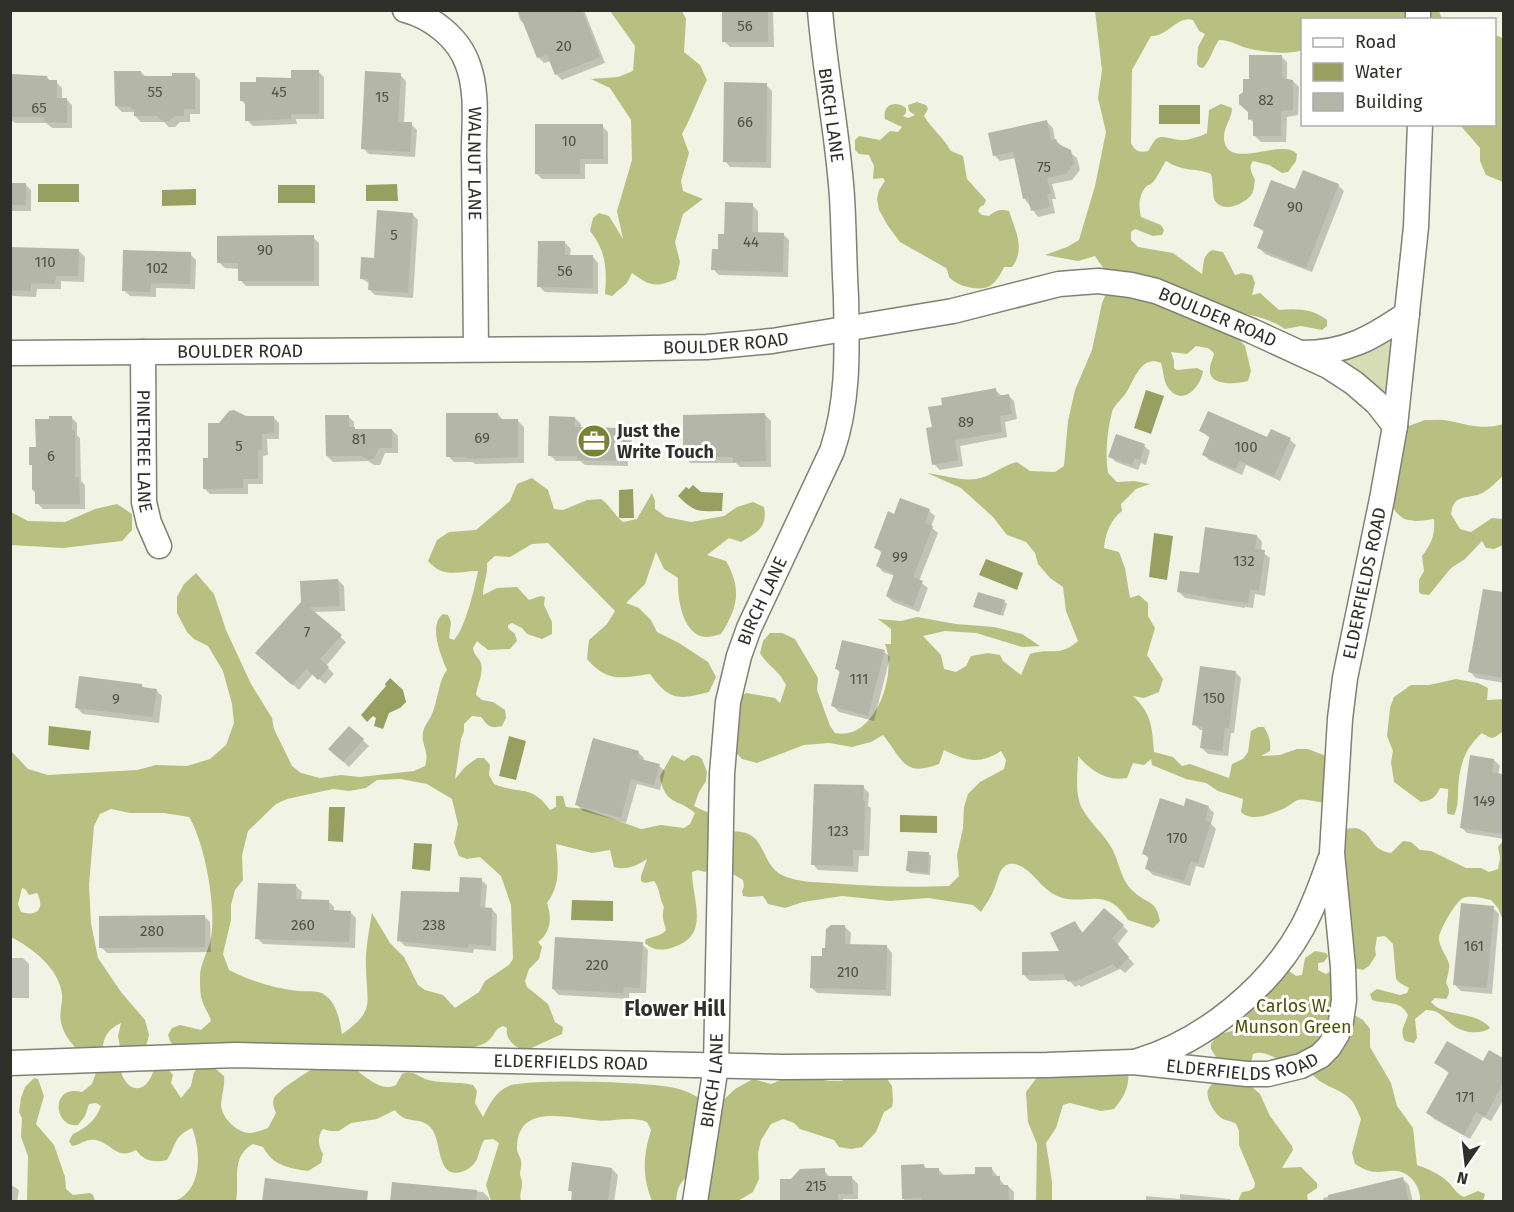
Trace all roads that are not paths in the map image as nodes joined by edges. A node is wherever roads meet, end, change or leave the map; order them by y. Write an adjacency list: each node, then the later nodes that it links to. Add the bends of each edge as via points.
1 (405, 10): 6 (street, WALNUT LANE, via 424,17 452,39 471,74)
2 (820, 10): 5 (street, BIRCH LANE, via 842,195)
3 (1420, 126): 4 (street, ELDERFIELDS ROAD, via 1416,227)
4 (1407, 314): 9 (street, via 1348,348); 10 (street, ELDERFIELDS ROAD)
5 (847, 328): 6 (street, BOULDER ROAD, via 728,345); 9 (street, BOULDER ROAD, via 952,311 1059,284 1098,281 1156,291); 15 (street, BIRCH LANE, via 847,380 841,426 749,628 728,702 722,774)
6 (476, 349): 7 (street, BOULDER ROAD)
7 (143, 352): 8 (street, BOULDER ROAD); 11 (street, PINETREE LANE, via 144,502)
8 (10, 353)
9 (1301, 353): 10 (street, BOULDER ROAD, via 1354,383)
10 (1395, 426): 12 (street, ELDERFIELDS ROAD, via 1345,678)
11 (159, 546)
12 (1332, 853): 13 (street, ELDERFIELDS ROAD, via 1308,916 1272,971 1212,1024 1164,1051); 13 (street, ELDERFIELDS ROAD, via 1344,990 1341,1021 1329,1047 1301,1066 1268,1074)
13 (1132, 1062): 15 (street, ELDERFIELDS ROAD)
14 (10, 1063): 15 (street, ELDERFIELDS ROAD, via 236,1054)
15 (716, 1066): 16 (street, BIRCH LANE)
16 (695, 1202)

